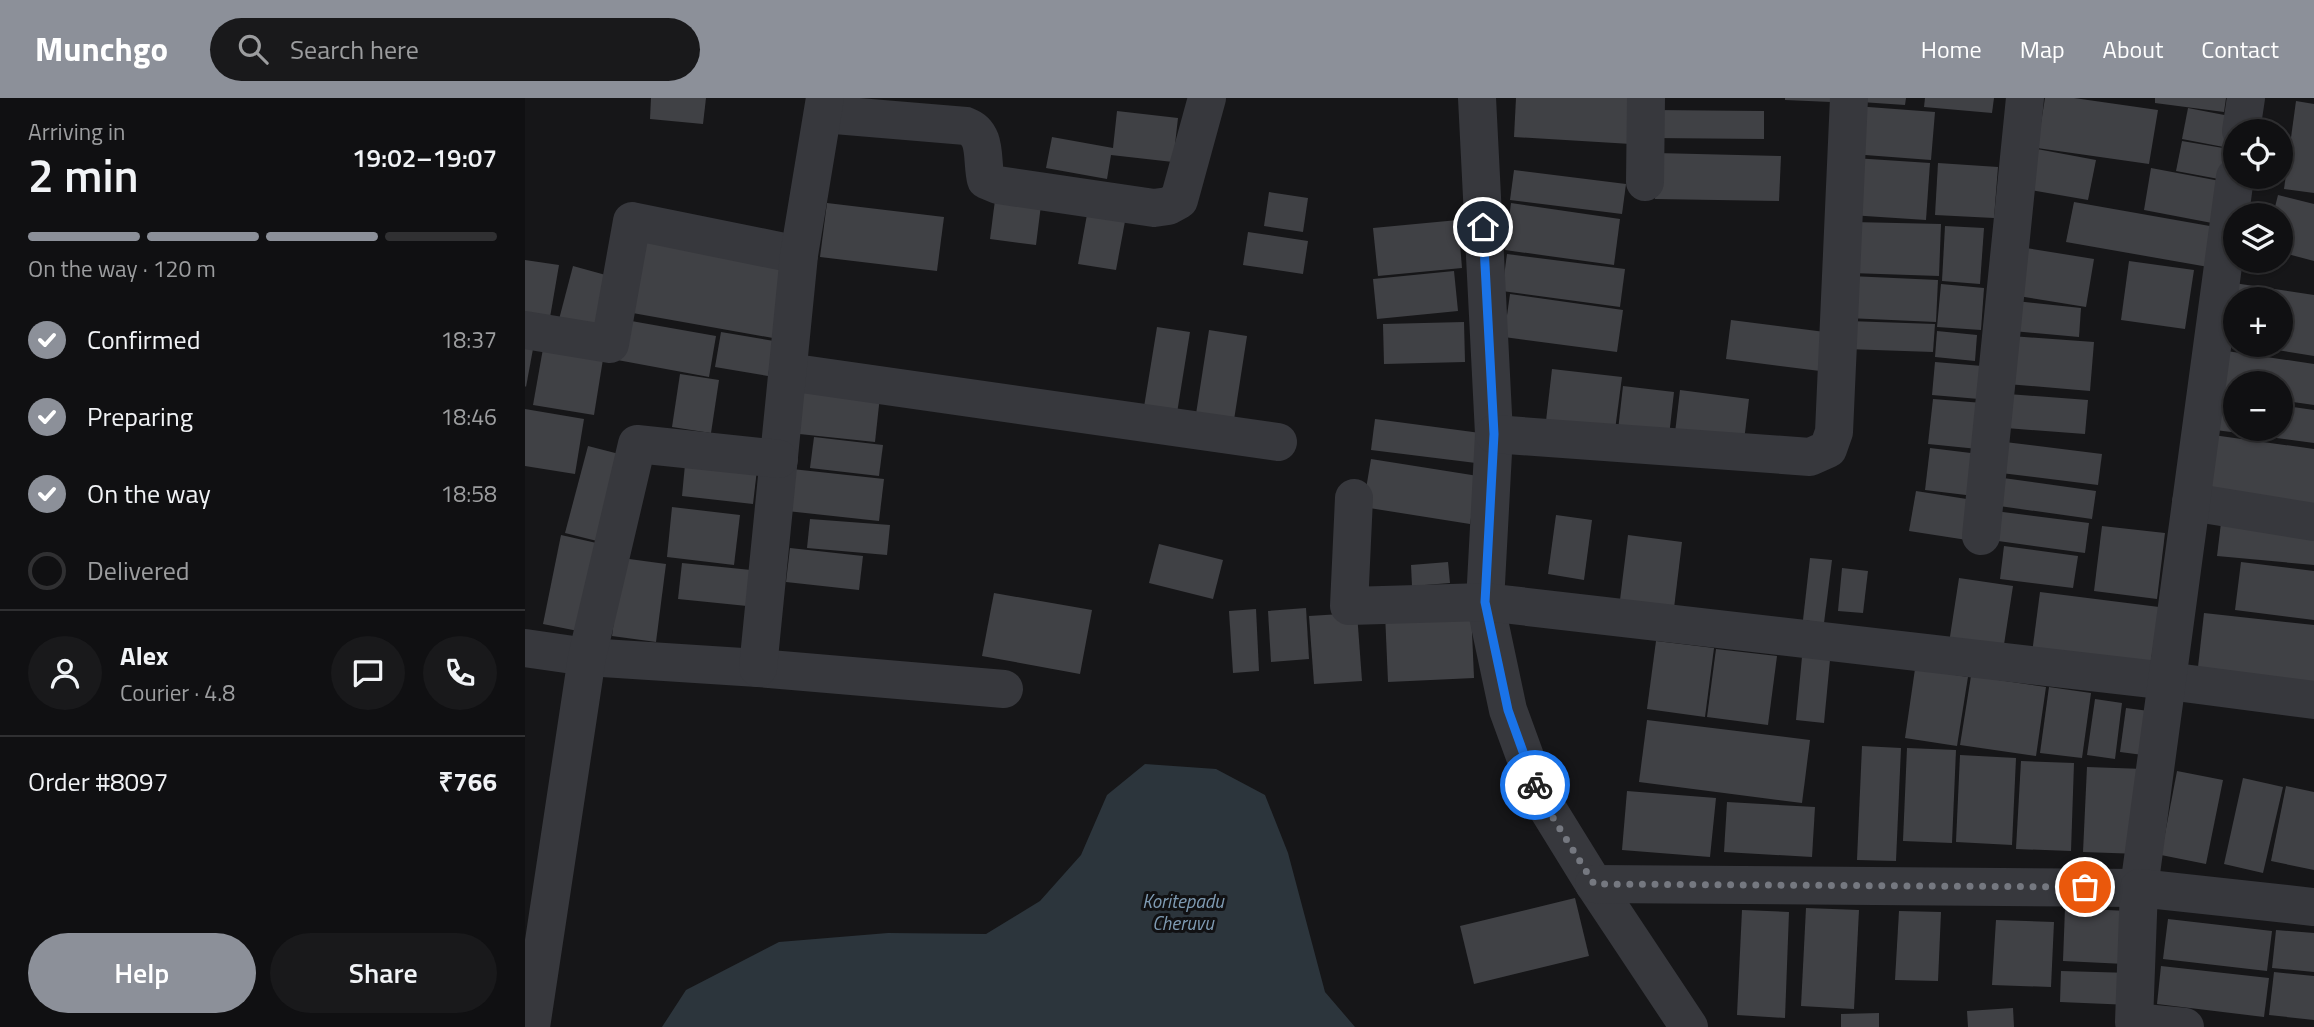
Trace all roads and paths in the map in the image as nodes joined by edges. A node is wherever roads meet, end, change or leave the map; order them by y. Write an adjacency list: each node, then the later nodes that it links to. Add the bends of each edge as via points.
1 (1207, 98): 7 (street, via 1179,200 1154,208 997,185 986,180 981,137 975,130)
2 (1477, 98): 14 (street)
3 (1646, 98): 9 (street)
4 (1849, 98): 14 (street, via 1834,432 1828,449 1810,457)
5 (2025, 98): 20 (street)
6 (2246, 98): 8 (street)
7 (824, 106): 11 (street)
8 (2243, 119)
9 (1645, 182)
10 (2233, 189): 18 (street)
11 (799, 255): 12 (street, via 632,221 610,344); 13 (street)
12 (525, 330)
13 (788, 372): 15 (street); 16 (street)
14 (1494, 434): 21 (street)
15 (1278, 442)
16 (779, 459): 23 (street, via 637,444); 24 (street)
17 (1354, 498): 21 (street, via 1349,606)
18 (2191, 502): 19 (street); 25 (street)
19 (2314, 522)
20 (1981, 536)
21 (1485, 602): 25 (street); 28 (street, via 1508,710 1539,795)
22 (525, 648): 23 (street)
23 (587, 657): 24 (street); 30 (street)
24 (758, 668): 26 (street)
25 (2168, 681): 27 (street); 29 (street)
26 (1004, 689)
27 (2314, 700)
28 (1594, 884): 29 (street); 33 (street)
29 (2139, 888): 31 (street); 34 (street, via 2134,1022)
30 (537, 903): 32 (street)
31 (2314, 907)
32 (531, 1027)
33 (1689, 1027)
34 (2185, 1027)

